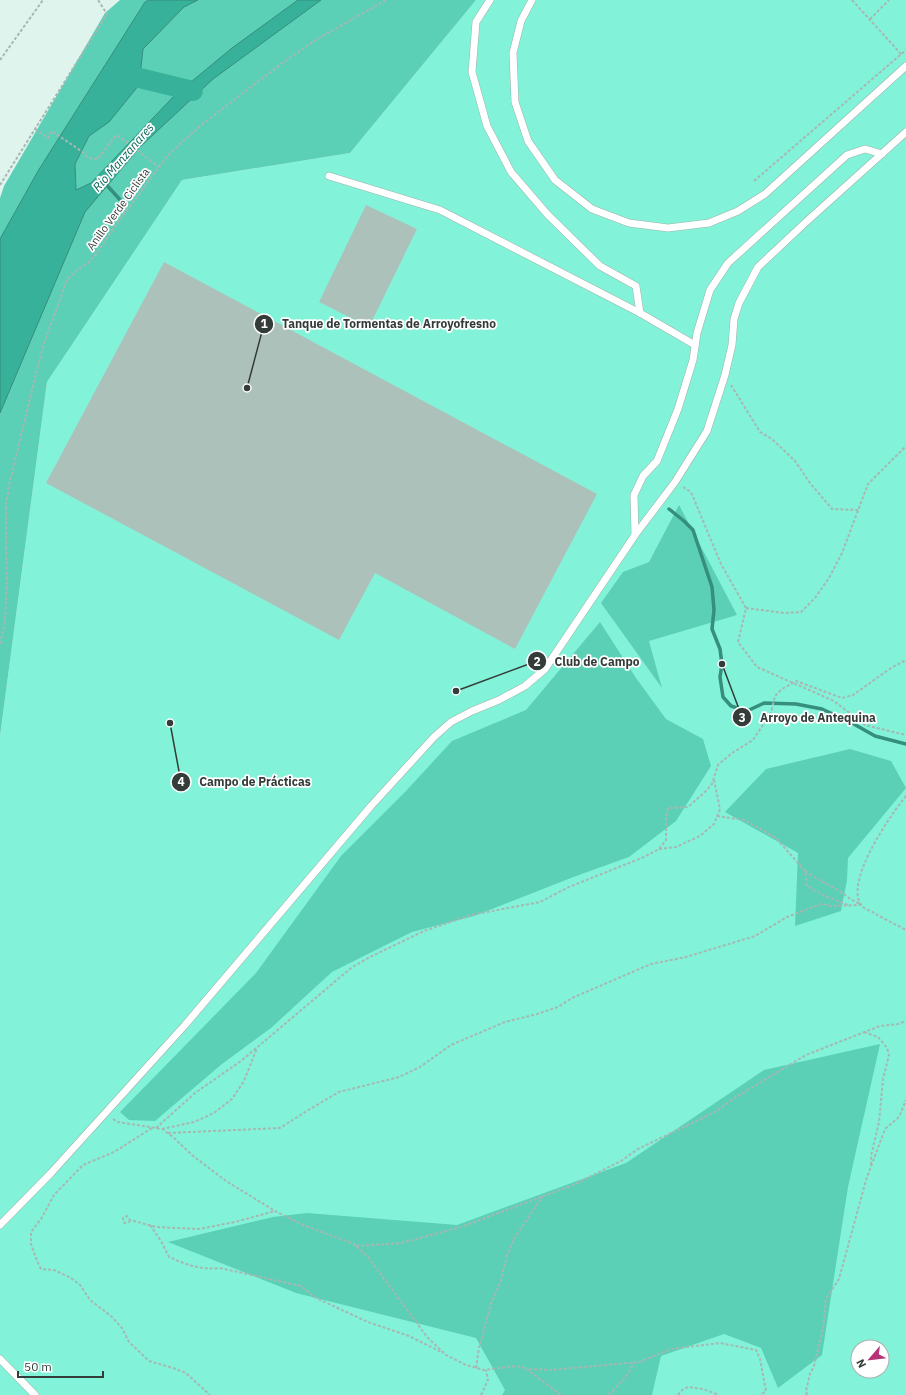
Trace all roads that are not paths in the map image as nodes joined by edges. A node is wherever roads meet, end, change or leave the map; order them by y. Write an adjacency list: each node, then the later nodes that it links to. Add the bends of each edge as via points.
1 (490, 0): 7 (lane, via 476,22 472,72 488,126 510,172 548,216 600,266 636,286)
2 (532, 0): 3 (lane, via 521,21 513,53 515,102 528,141 555,180 592,209 629,224 668,228 709,223 738,211 765,194)
3 (906, 66)
4 (906, 132): 5 (lane)
5 (882, 154): 8 (lane, via 865,149 847,155 728,263 710,290 696,333); 9 (lane, via 758,267 734,318 732,345 725,375 707,431 675,482)
6 (329, 176): 7 (lane, via 440,210)
7 (640, 313): 8 (lane)
8 (695, 345): 9 (lane, via 693,360 665,444 657,461 643,476 634,495)
9 (635, 535): 10 (lane, via 545,669 525,686 451,722 434,737 371,806 185,1025 51,1173)
10 (0, 1225)
11 (0, 1359): 12 (lane)
12 (35, 1395)

